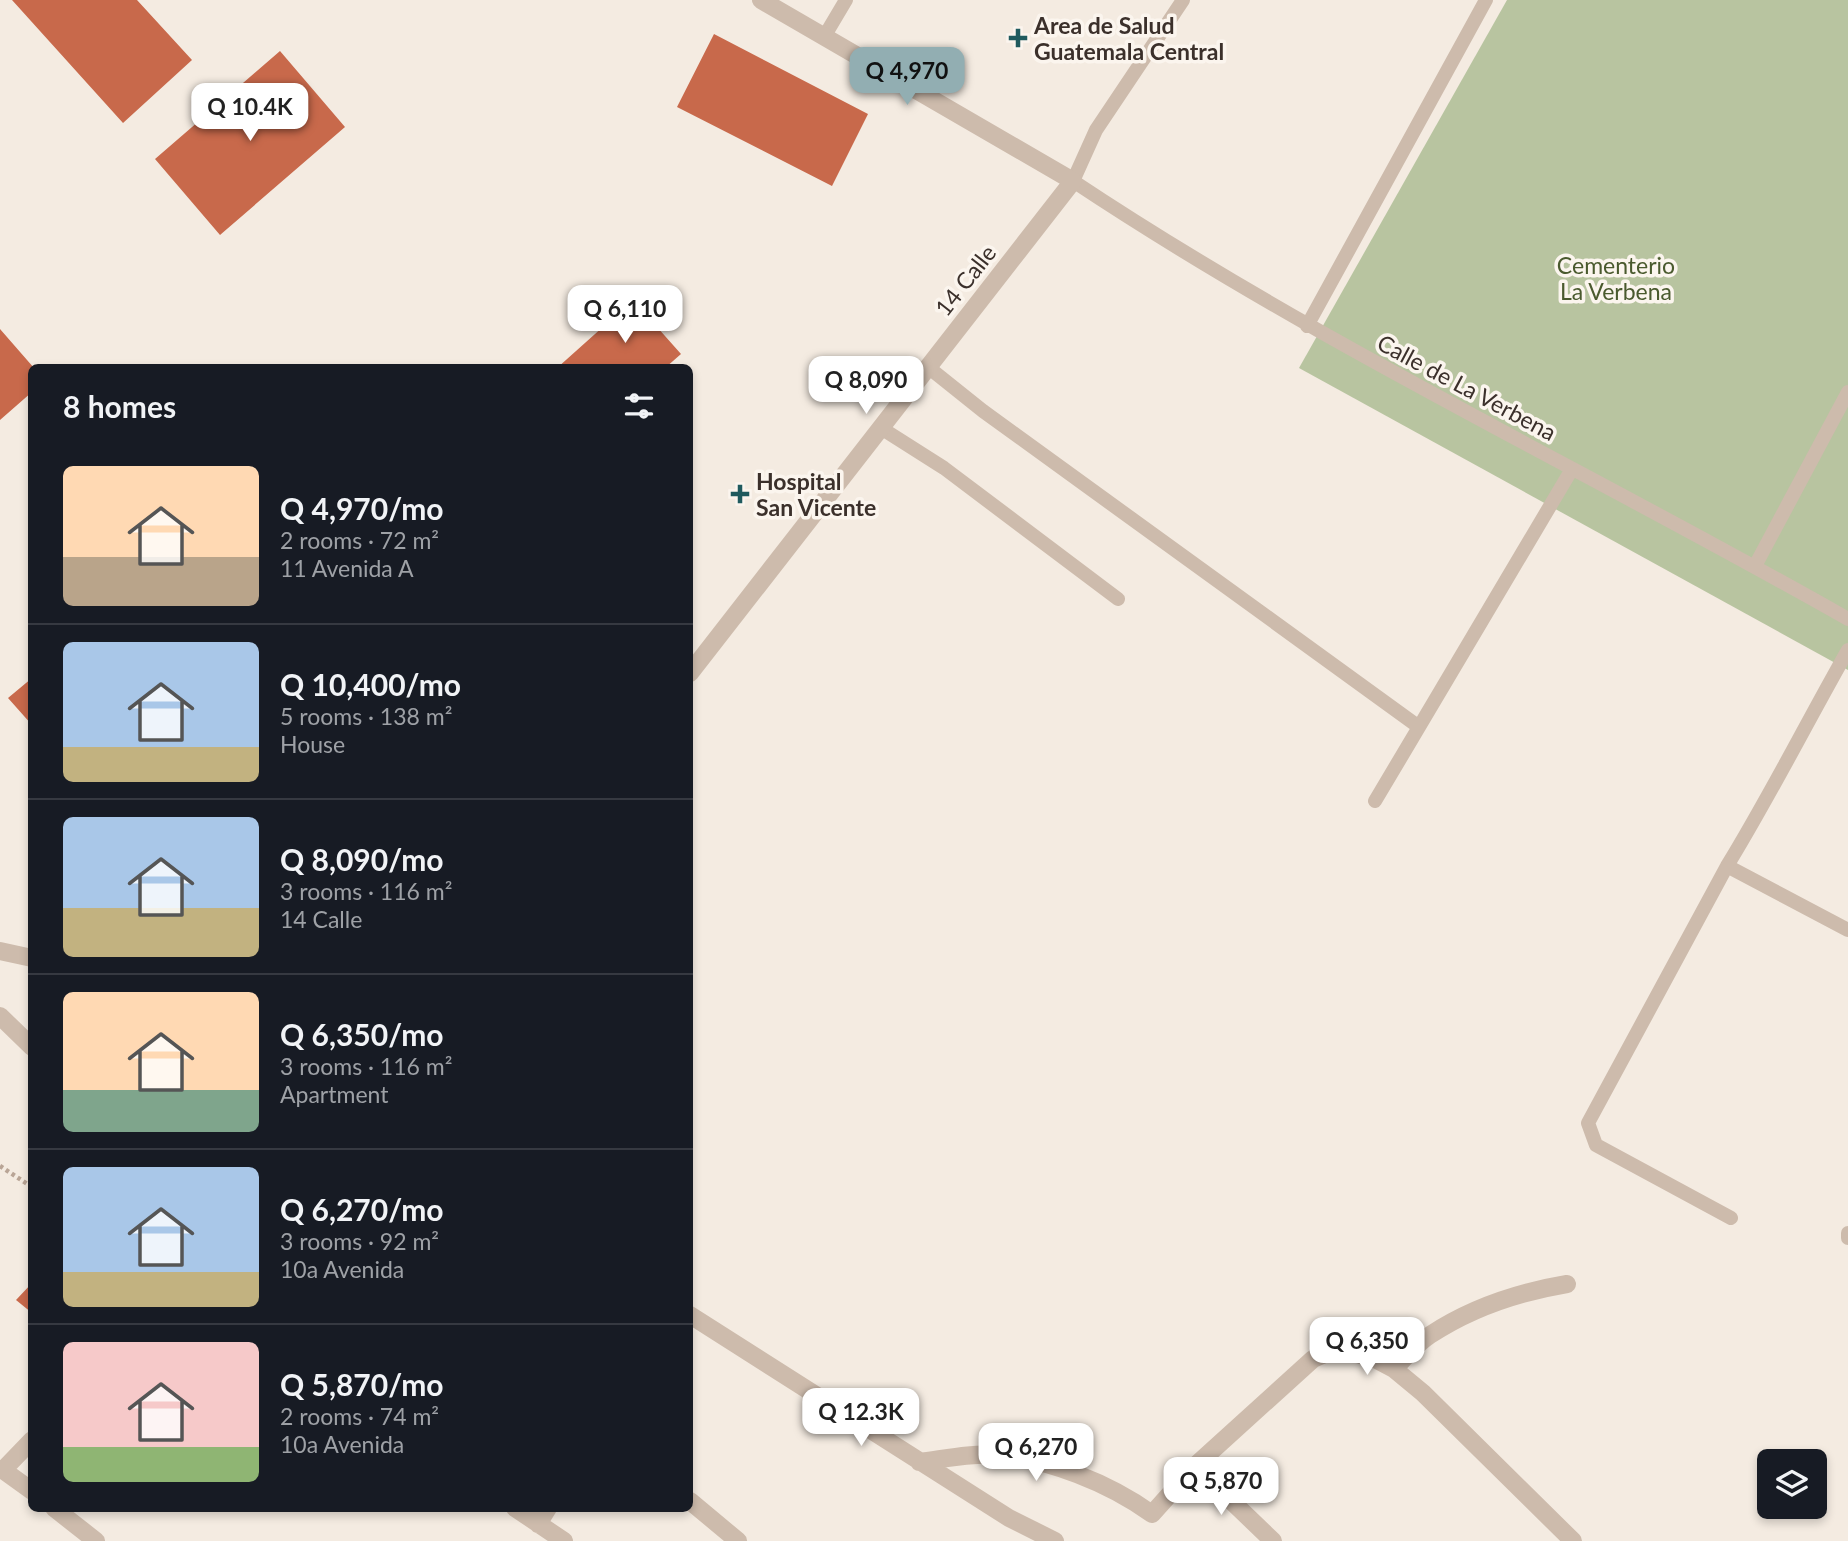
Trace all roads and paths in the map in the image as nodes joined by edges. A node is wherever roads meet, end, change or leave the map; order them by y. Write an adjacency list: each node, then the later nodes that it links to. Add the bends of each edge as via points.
1 (761, 0): 5 (street)
2 (846, 0): 5 (lane)
3 (1183, 0): 6 (lane, via 1096,130)
4 (1486, 0): 7 (lane)
5 (824, 37): 6 (street)
6 (1073, 181): 7 (lane, Calle de La Verbena); 8 (street, 14 Calle)
7 (1307, 326): 11 (lane, Calle de La Verbena)
8 (928, 367): 10 (street, 14 Calle); 17 (lane)
9 (1848, 392): 12 (lane)
10 (881, 428): 13 (lane, via 944,468); 16 (street, 14 Calle)
11 (1572, 469): 12 (lane, Calle de La Verbena); 17 (lane)
12 (1755, 566): 14 (lane, Calle de La Verbena)
13 (1118, 599)
14 (1848, 619)
15 (1848, 650): 19 (lane)
16 (693, 669)
17 (1419, 727): 18 (lane)
18 (1375, 801)
19 (1727, 866): 20 (lane); 27 (lane, via 1588,1123 1596,1145)
20 (1848, 930)
21 (0, 951): 22 (street)
22 (28, 957)
23 (0, 1016): 24 (street)
24 (28, 1043)
25 (0, 1166): 26 (path)
26 (28, 1184)
27 (1731, 1219)
28 (1848, 1233): 29 (lane)
29 (1848, 1238)
30 (1567, 1284): 32 (street, via 1508,1297 1467,1315 1427,1336)
31 (693, 1317): 34 (street)
32 (1394, 1369): 35 (street, via 1347,1350 1313,1359); 48 (street)
33 (28, 1444): 36 (street)
34 (919, 1462): 35 (street, via 995,1454 1047,1466 1135,1501 1152,1514); 46 (street)
35 (1195, 1466): 47 (street)
36 (2, 1469): 37 (street)
37 (28, 1489)
38 (693, 1503): 45 (street)
39 (59, 1512): 43 (street)
40 (521, 1512): 42 (street)
41 (546, 1512): 42 (street)
42 (538, 1524): 44 (street)
43 (96, 1541)
44 (564, 1541)
45 (738, 1541)
46 (1055, 1541)
47 (1273, 1541)
48 (1573, 1541)

